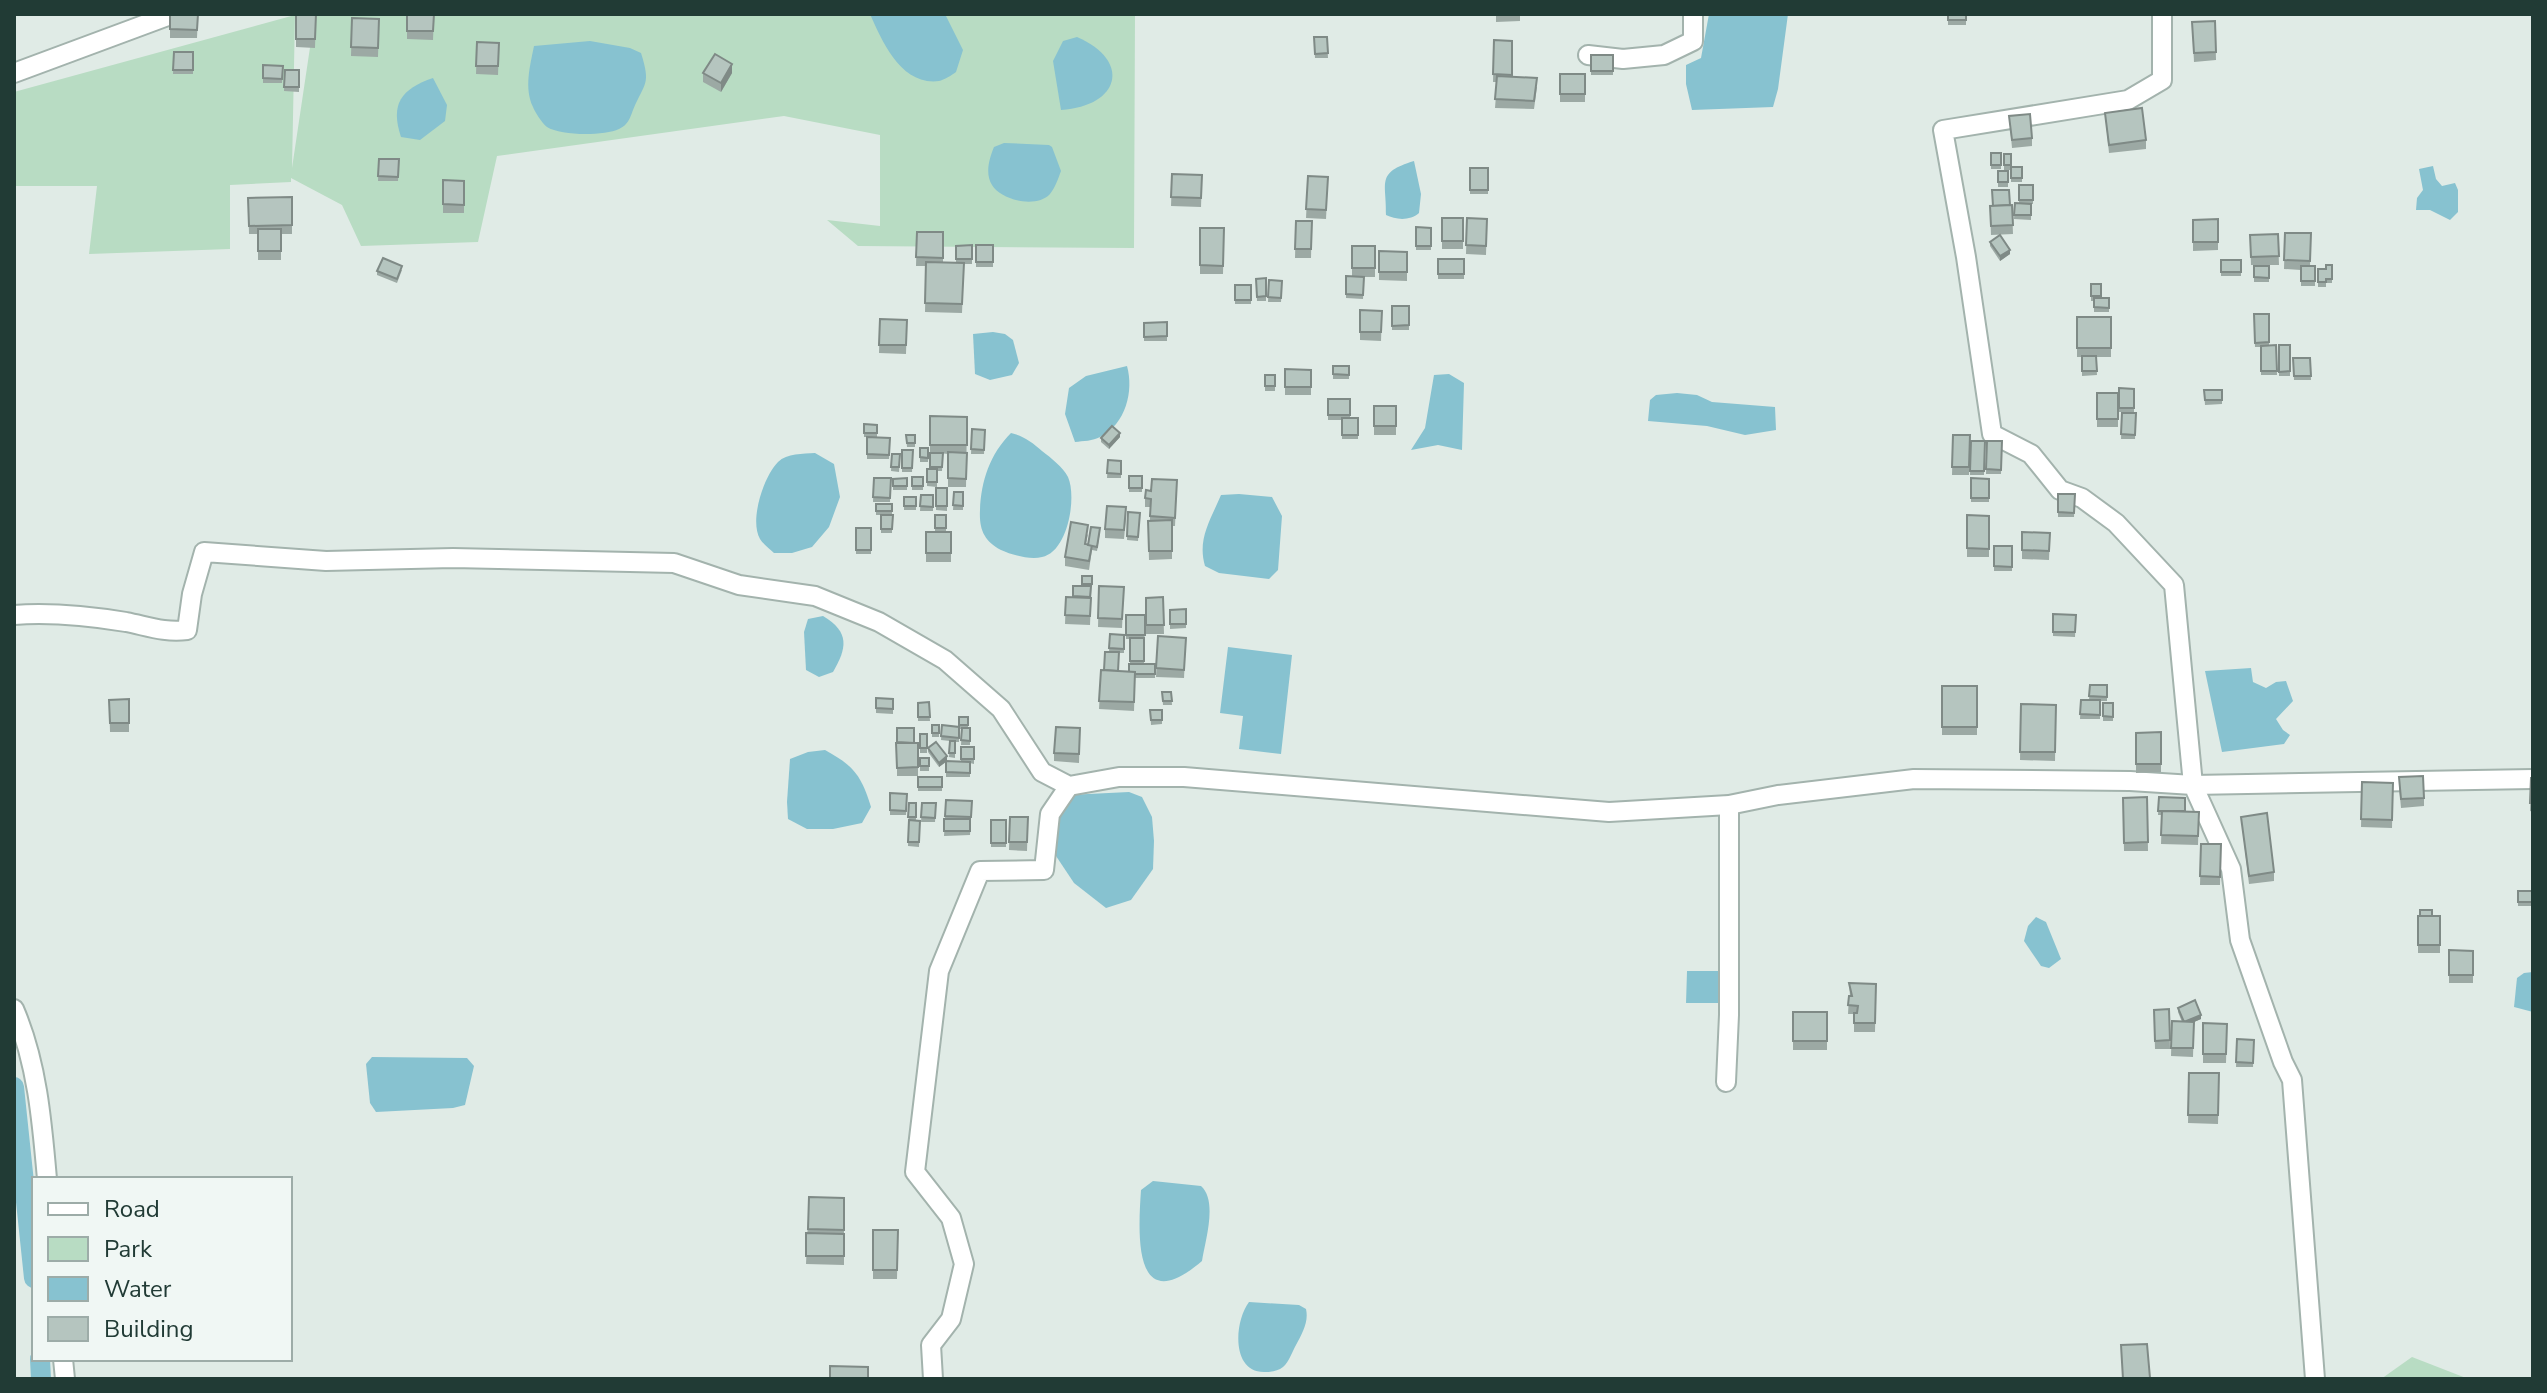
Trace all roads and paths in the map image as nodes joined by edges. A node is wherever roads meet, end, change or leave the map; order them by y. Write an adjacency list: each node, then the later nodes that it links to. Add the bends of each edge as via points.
1 (173, 14): 5 (street)
2 (1693, 14): 4 (street, via 1693,41 1664,55)
3 (2162, 14): 8 (street, via 2162,80 2128,100 1943,130 1992,434 2031,454 2060,490 2082,498 2116,523 2174,585)
4 (1588, 55)
5 (14, 73)
6 (14, 615): 9 (street, via 86,617 170,632 187,630 204,552 326,561 674,563 739,585 815,596 893,630 945,660 1001,709 1042,772)
7 (2533, 779): 8 (street)
8 (2193, 785): 10 (street, via 1914,779); 15 (street, via 2231,869 2240,940 2292,1080)
9 (1069, 786): 10 (street, via 1119,777 1184,777 1609,812); 14 (street, via 1050,814 1044,870 980,871 939,971 915,1172 951,1218 964,1264 951,1319 931,1345)
10 (1729, 805): 12 (street)
11 (14, 1009): 13 (street, via 28,1041)
12 (1726, 1082)
13 (47, 1177)
14 (933, 1379)
15 (2315, 1379)

